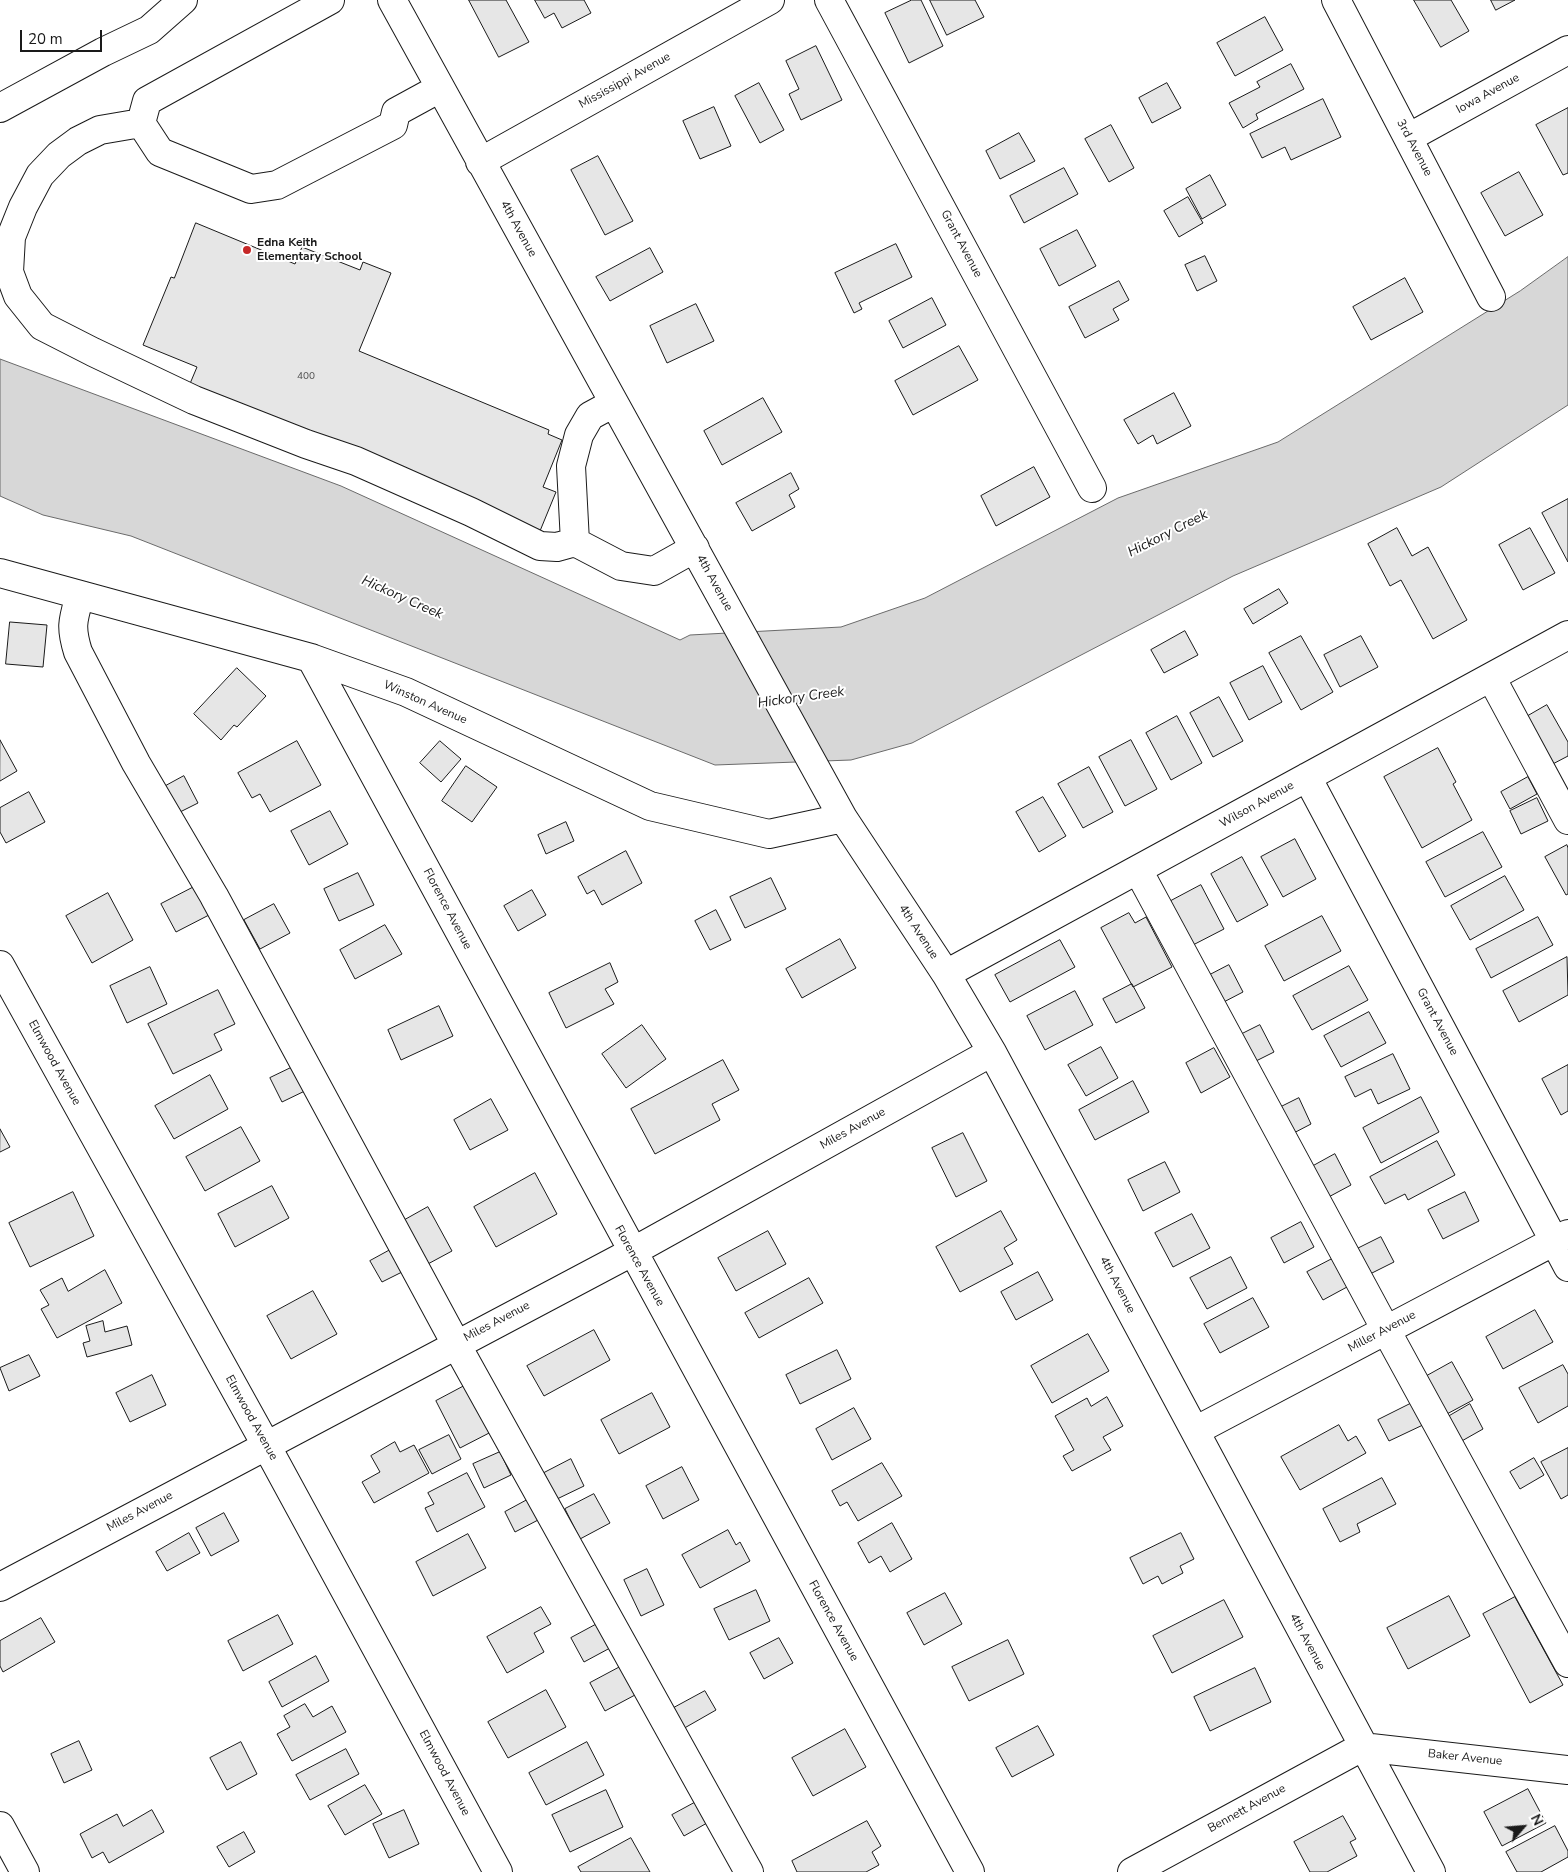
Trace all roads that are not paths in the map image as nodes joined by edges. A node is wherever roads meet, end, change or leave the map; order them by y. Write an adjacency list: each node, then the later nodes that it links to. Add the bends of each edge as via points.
1 (183, 0): 9 (street, via 149,30)
2 (330, 0): 10 (street, via 147,101)
3 (392, 0): 8 (street, 4th Avenue)
4 (770, 0): 12 (street, Mississippi Avenue)
5 (829, 0): 15 (street, Grant Avenue)
6 (1336, 0): 11 (street, 3rd Avenue)
7 (1568, 50): 11 (street, Iowa Avenue)
8 (440, 88): 10 (street, via 396,112 393,125 277,185 251,189 160,152); 12 (street, 4th Avenue)
9 (0, 108)
10 (141, 123): 16 (street, via 100,130 78,141 40,175 22,207 11,238 9,272 18,296 42,326 194,400 356,461 540,546 557,547)
11 (1408, 138): 13 (street, 3rd Avenue)
12 (480, 162): 14 (street, 4th Avenue)
13 (1491, 296)
14 (614, 403): 16 (street, via 590,416 579,435 571,466); 17 (street, 4th Avenue)
15 (1092, 488)
16 (575, 542): 17 (street, via 621,566 654,571)
17 (695, 548): 24 (street, 4th Avenue)
18 (0, 573): 19 (street, Winston Avenue)
19 (80, 595): 21 (street, Winston Avenue); 34 (street, via 72,623 78,652)
20 (1568, 635): 22 (street, Wilson Avenue)
21 (311, 658): 24 (street, Winston Avenue, via 406,692 650,806 770,834); 31 (street, Florence Avenue)
22 (1491, 677): 23 (street, Wilson Avenue); 25 (street)
23 (1307, 777): 26 (street, Wilson Avenue); 30 (street, Grant Avenue)
24 (843, 818): 28 (street, 4th Avenue)
25 (1568, 820)
26 (1138, 870): 28 (street, Wilson Avenue); 33 (street)
27 (0, 965): 36 (street, Elmwood Avenue)
28 (946, 974): 29 (street, 4th Avenue)
29 (992, 1052): 31 (street, Miles Avenue); 35 (street, 4th Avenue)
30 (1561, 1238): 32 (street, Grant Avenue); 33 (street, Miller Avenue)
31 (632, 1252): 34 (street, Miles Avenue); 45 (street, Florence Avenue)
32 (1568, 1267)
33 (1386, 1330): 35 (street, Miller Avenue); 38 (street)
34 (456, 1344): 36 (street, Miles Avenue); 44 (street)
35 (1195, 1431): 39 (street, 4th Avenue)
36 (266, 1444): 37 (street, Miles Avenue); 43 (street, Elmwood Avenue)
37 (0, 1588)
38 (1568, 1663)
39 (1362, 1747): 40 (street, Baker Avenue); 46 (street, Bennett Avenue); 47 (street, 4th Avenue)
40 (1568, 1770)
41 (0, 1826): 42 (street)
42 (25, 1872)
43 (498, 1872)
44 (748, 1872)
45 (970, 1872)
46 (1132, 1872)
47 (1431, 1872)

